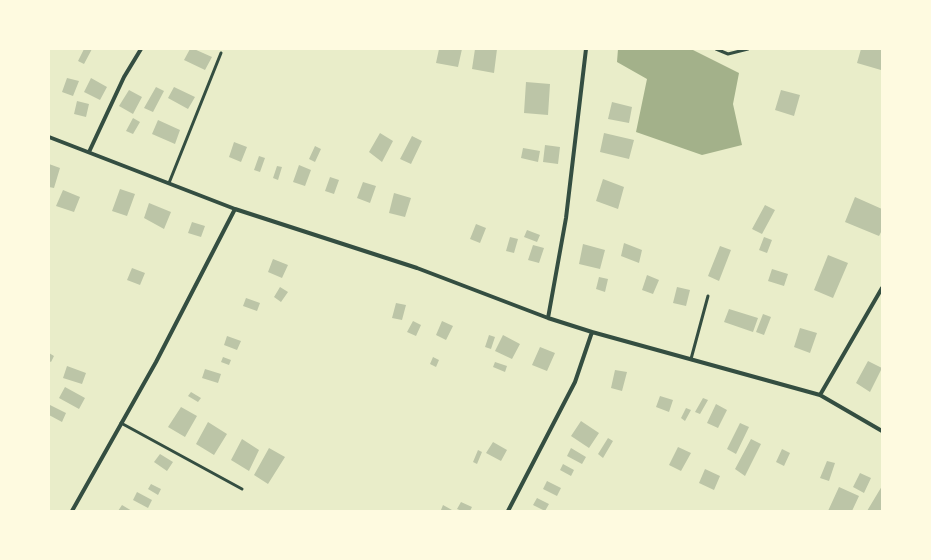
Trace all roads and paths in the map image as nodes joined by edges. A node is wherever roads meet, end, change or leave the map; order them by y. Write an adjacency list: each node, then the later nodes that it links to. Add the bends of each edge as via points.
1 (141, 49): 7 (street, via 124,77)
2 (586, 49): 12 (street, via 566,218)
3 (716, 49): 4 (lane, via 728,54)
4 (748, 49)
5 (221, 53): 8 (lane)
6 (49, 137): 7 (street)
7 (89, 152): 8 (street)
8 (169, 183): 9 (street)
9 (235, 209): 12 (street, via 417,268); 16 (street, via 156,362)
10 (882, 288): 15 (street)
11 (708, 296): 14 (lane)
12 (548, 318): 13 (street)
13 (592, 332): 14 (street); 20 (street, via 575,382)
14 (691, 360): 15 (street)
15 (820, 395): 17 (street)
16 (121, 423): 18 (lane); 19 (street)
17 (882, 431)
18 (242, 489)
19 (72, 511)
20 (508, 511)

